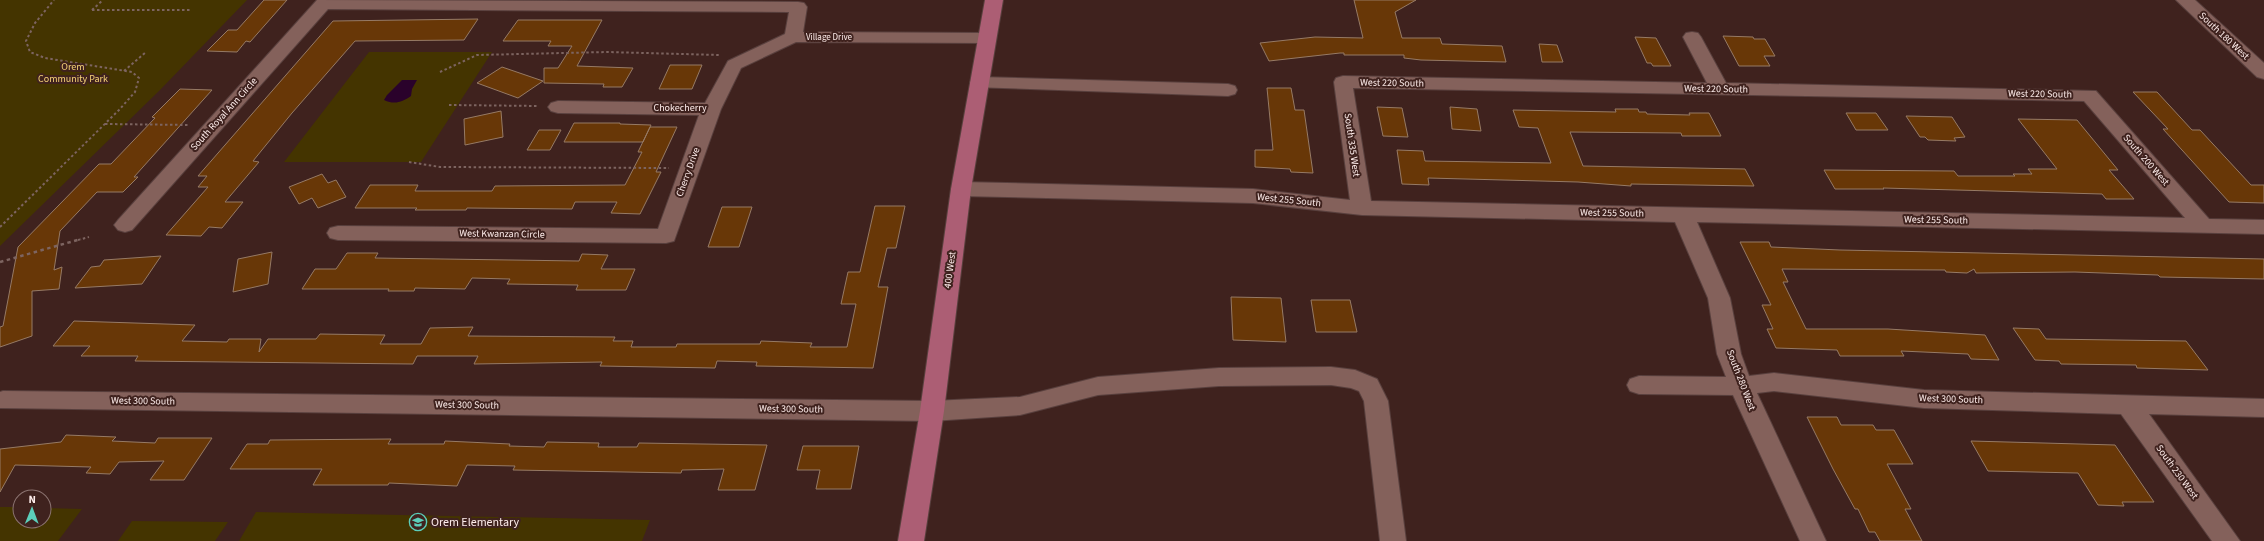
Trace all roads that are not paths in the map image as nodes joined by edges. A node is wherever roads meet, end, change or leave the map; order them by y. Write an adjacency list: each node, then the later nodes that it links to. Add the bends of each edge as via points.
1 (994, 0): 6 (main road, 400 West)
2 (2185, 0): 7 (street, South 180 West)
3 (322, 4): 4 (street, Village Drive, via 798,7); 18 (street, South Royal Ann Circle)
4 (793, 37): 6 (street, Village Drive); 14 (street, Chokecherry, via 734,65)
5 (1692, 37): 10 (street)
6 (987, 38): 9 (main road, 400 West)
7 (2264, 73)
8 (1343, 82): 10 (street, West 220 South); 16 (street, South 335 West)
9 (979, 83): 11 (street); 15 (main road, 400 West)
10 (1720, 89): 12 (street, West 220 South)
11 (1228, 90)
12 (2089, 95): 19 (street, South 200 West)
13 (558, 107): 14 (street, Chokecherry)
14 (711, 109): 22 (street, Cherry Drive)
15 (961, 189): 16 (street, West 255 South, via 1253,196); 28 (main road, 400 West)
16 (1362, 208): 17 (street, West 255 South)
17 (1683, 215): 19 (street, West 255 South); 24 (street, South 280 West, via 1719,298 1729,354)
18 (125, 225)
19 (2203, 226): 20 (street, West 255 South)
20 (2264, 228)
21 (338, 233): 22 (street, West Kwanzan Circle)
22 (666, 236)
23 (1639, 385): 24 (street, West 300 South)
24 (1741, 386): 26 (street, West 300 South, via 1774,382 1924,399); 31 (street, South 280 West)
25 (3, 400): 28 (street, West 300 South)
26 (2127, 403): 27 (street, West 300 South); 32 (street, South 230 West)
27 (2264, 408)
28 (932, 411): 29 (main road, 400 West); 30 (street, West 300 South, via 1020,406 1098,386 1212,378 1331,376 1355,379 1368,386 1376,401)
29 (911, 541)
30 (1393, 541)
31 (1813, 541)
32 (2227, 541)

